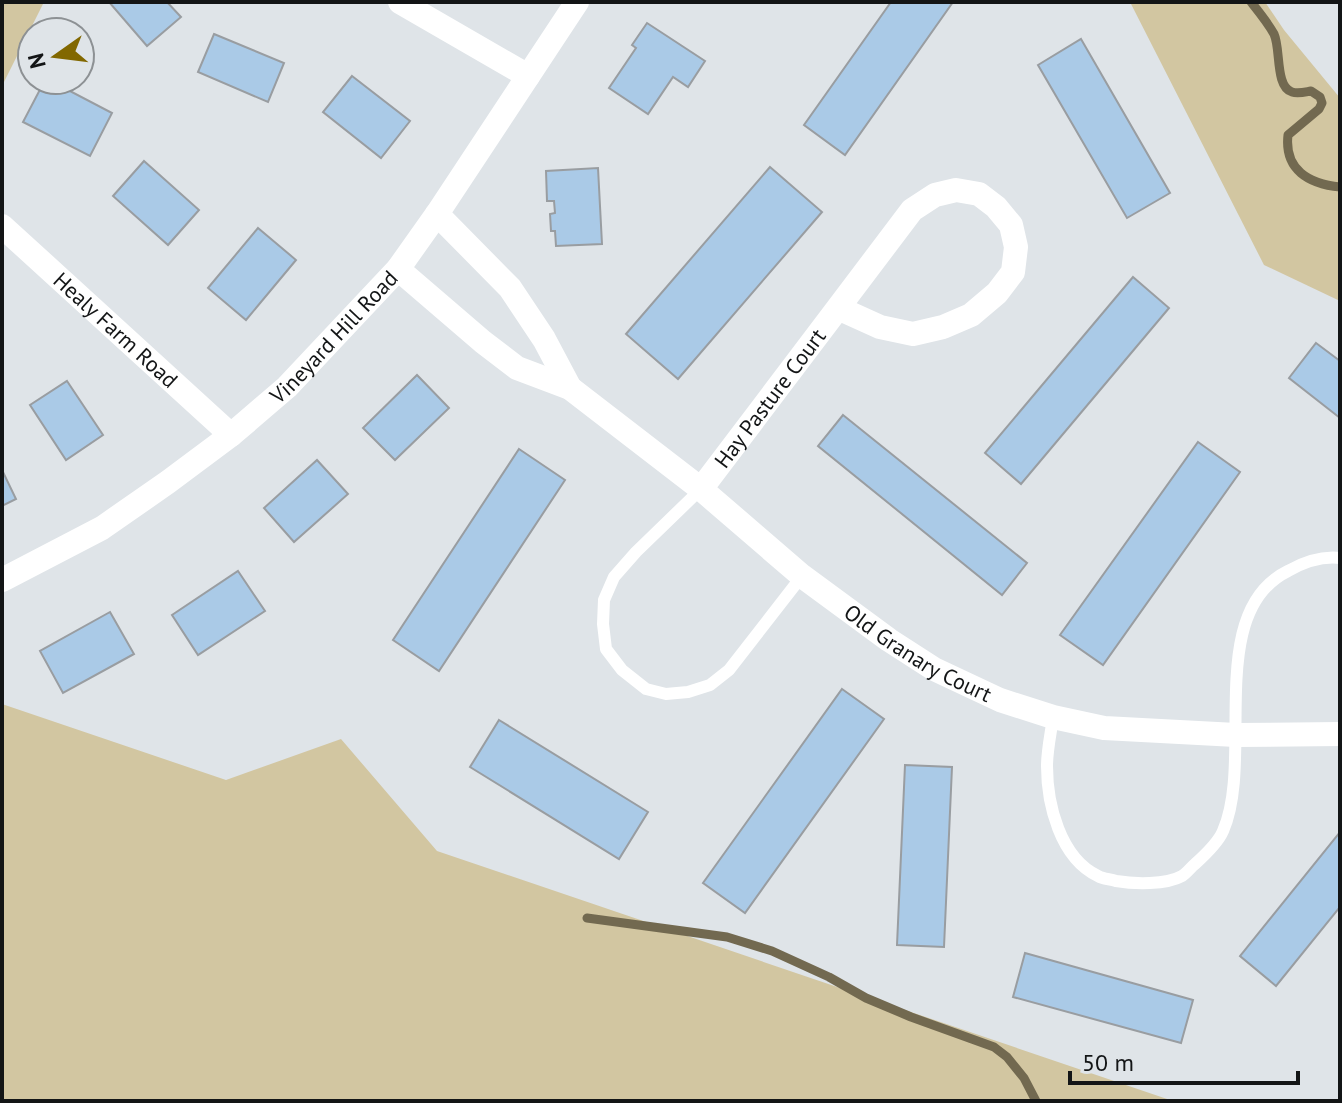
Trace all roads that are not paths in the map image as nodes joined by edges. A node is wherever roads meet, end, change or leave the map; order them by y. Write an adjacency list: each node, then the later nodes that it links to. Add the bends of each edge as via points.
1 (400, 2): 3 (street)
2 (577, 2): 3 (street, Vineyard Hill Road)
3 (528, 76): 4 (street, Vineyard Hill Road)
4 (437, 214): 6 (street, Vineyard Hill Road); 8 (street, Old Granary Court, via 510,288)
5 (2, 226): 9 (street, Healy Farm Road)
6 (398, 269): 8 (street, Old Granary Court, via 517,368); 9 (street, Vineyard Hill Road, via 287,387)
7 (838, 308): 7 (street, Hay Pasture Court, via 912,210 935,195 956,190 979,194 1011,225 1016,247 1013,272 971,315 913,334 880,327); 10 (street, Hay Pasture Court)
8 (570, 388): 10 (street, Old Granary Court)
9 (231, 435): 13 (street, Vineyard Hill Road, via 102,528)
10 (701, 489): 12 (street, Old Granary Court); 12 (lane, via 614,577 604,600 603,624 606,649 622,670 646,689 666,694 710,685 729,670)
11 (1340, 558): 16 (lane, via 1303,563 1260,593 1245,621 1238,652)
12 (802, 576): 14 (street, Old Granary Court, via 934,669 1000,700)
13 (2, 580)
14 (1053, 717): 16 (street, Old Granary Court, via 1104,728); 16 (lane, via 1047,763 1055,819 1081,865 1100,877 1125,882 1181,877 1222,833 1232,797)
15 (1340, 734): 16 (street, Old Granary Court)
16 (1236, 735)

